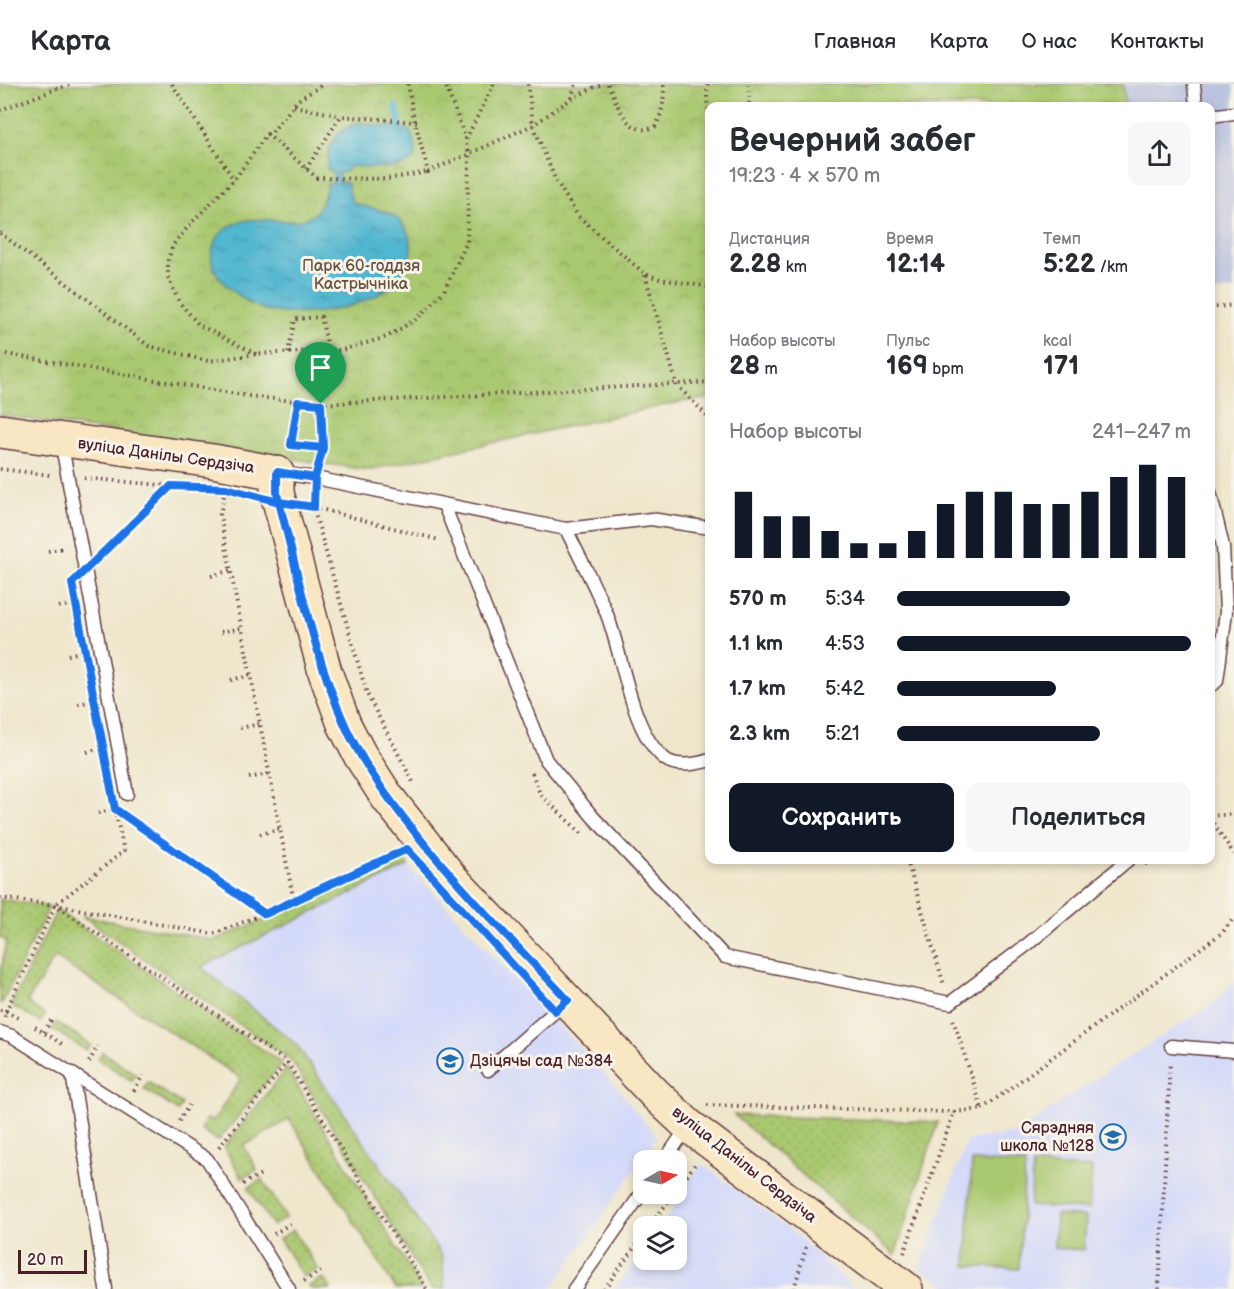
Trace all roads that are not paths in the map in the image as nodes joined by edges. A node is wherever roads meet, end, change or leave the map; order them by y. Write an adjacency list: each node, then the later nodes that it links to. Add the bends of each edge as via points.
1 (1194, 84): 2 (lane)
2 (1196, 102)
3 (1234, 113): 4 (lane)
4 (1215, 115)
5 (0, 431): 6 (street, вуліца Данілы Сердзіча)
6 (60, 440): 7 (street, вуліца Данілы Сердзіча, via 213,461); 14 (lane)
7 (278, 487): 8 (lane, via 315,478); 16 (street, вуліца Данілы Сердзіча, via 325,672 360,754 387,797 452,879)
8 (444, 505): 11 (lane); 15 (lane, via 546,760 593,817 725,957 950,1003)
9 (1215, 513): 12 (lane, via 1223,546 1226,612)
10 (705, 527): 11 (lane, via 651,519)
11 (566, 529): 13 (lane, via 606,613 635,712 648,739 666,760 693,765)
12 (1215, 682)
13 (705, 761)
14 (127, 794)
15 (1123, 864)
16 (568, 1000): 20 (lane); 22 (street, вуліца Данілы Сердзіча, via 655,1094)
17 (2, 1033): 21 (lane)
18 (1171, 1046): 19 (lane)
19 (1234, 1051)
20 (488, 1070)
21 (72, 1073): 25 (lane); 26 (lane, via 207,1159)
22 (697, 1115): 23 (lane); 28 (street, вуліца Данілы Сердзіча)
23 (672, 1150)
24 (634, 1204): 27 (lane)
25 (106, 1289)
26 (289, 1289)
27 (574, 1289)
28 (906, 1289)

